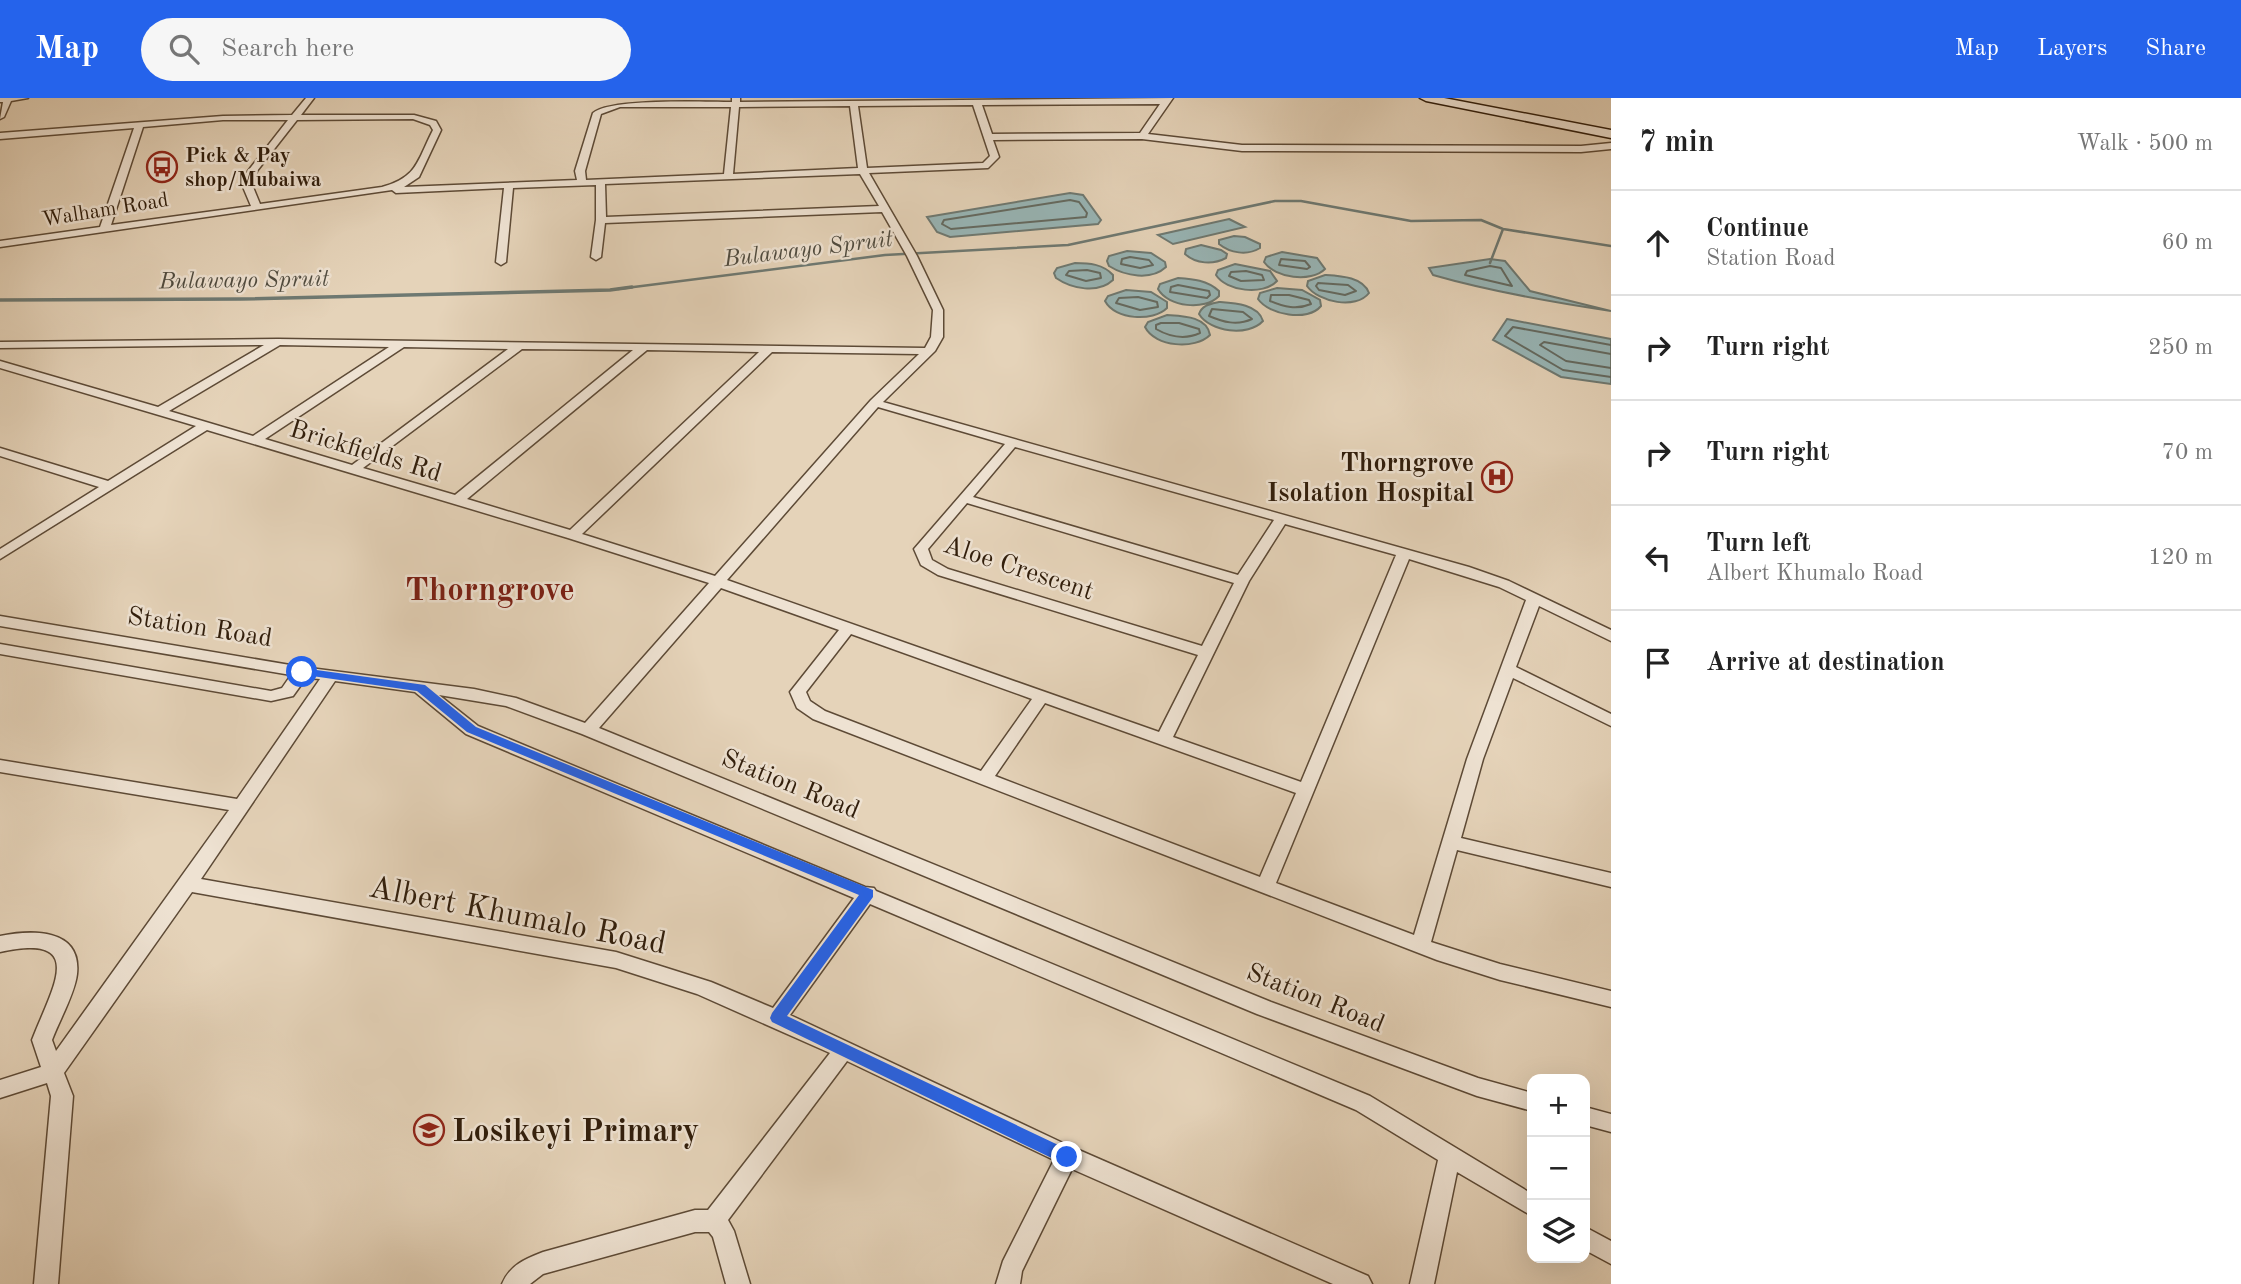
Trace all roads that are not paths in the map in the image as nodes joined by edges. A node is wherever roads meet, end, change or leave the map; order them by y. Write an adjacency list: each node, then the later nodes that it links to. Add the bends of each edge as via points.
1 (24, 98): 4 (street)
2 (310, 98): 9 (street)
3 (1426, 98): 12 (street)
4 (6, 99): 10 (street)
5 (976, 100): 6 (street); 8 (street); 14 (street)
6 (1168, 100): 15 (street)
7 (736, 101): 8 (street); 18 (street); 20 (street, via 628,104 598,111 580,171)
8 (854, 103): 17 (street)
9 (295, 116): 11 (street); 22 (street, via 402,116 433,123 438,130 414,177); 23 (street, via 249,179)
10 (0, 117)
11 (139, 125): 13 (street); 26 (street)
12 (1611, 135)
13 (0, 136)
14 (988, 136): 15 (street); 17 (street, via 995,157 985,166)
15 (1142, 136): 16 (street, via 1250,148)
16 (1611, 146)
17 (863, 171): 18 (street); 24 (street)
18 (727, 177): 19 (street)
19 (600, 181): 20 (street); 25 (street)
20 (582, 182): 21 (street)
21 (509, 186): 22 (street); 29 (street)
22 (383, 190): 23 (street, Walham Road)
23 (256, 206): 26 (street, Walham Road)
24 (886, 209): 25 (street); 36 (street, via 938,310 937,337)
25 (601, 220): 28 (street)
26 (105, 228): 27 (street, Walham Road)
27 (0, 244)
28 (596, 257)
29 (501, 262)
30 (278, 342): 31 (street); 32 (street); 39 (street)
31 (401, 344): 33 (street); 41 (street)
32 (0, 345)
33 (519, 346): 34 (street); 44 (street)
34 (643, 348): 35 (street); 47 (street)
35 (769, 349): 36 (street); 49 (street)
36 (929, 351): 38 (street)
37 (0, 364): 39 (street, Brickfields Rd)
38 (875, 403): 42 (street); 53 (street)
39 (158, 412): 40 (street, Brickfields Rd)
40 (205, 426): 41 (street, Brickfields Rd); 45 (street)
41 (255, 440): 44 (street, Brickfields Rd)
42 (1012, 443): 46 (street, Aloe Crescent); 48 (street)
43 (0, 452): 45 (street)
44 (353, 470): 47 (street, Brickfields Rd)
45 (107, 485): 51 (street)
46 (963, 498): 52 (street); 59 (street, Aloe Crescent, via 921,549 921,556 933,568)
47 (456, 501): 49 (street, Brickfields Rd)
48 (1281, 520): 50 (street); 52 (street)
49 (573, 535): 53 (street, Brickfields Rd)
50 (1404, 554): 54 (street, via 1486,577); 70 (street)
51 (0, 555)
52 (1242, 581): 59 (street)
53 (719, 582): 56 (street, Brickfields Rd); 66 (street)
54 (1534, 599): 57 (street); 60 (street)
55 (0, 621): 61 (street, Station Road)
56 (848, 629): 64 (street, Brickfields Rd); 69 (street, via 798,692 803,704 819,715)
57 (1611, 636)
58 (0, 649): 61 (street, via 271,696 288,692)
59 (1205, 652): 67 (street)
60 (1509, 670): 65 (street); 72 (street)
61 (302, 672): 62 (street, Station Road)
62 (332, 674): 63 (street, Station Road); 71 (street)
63 (421, 688): 66 (street, Station Road, via 510,702); 76 (street, via 472,730)
64 (1041, 696): 67 (street, Brickfields Rd); 69 (street)
65 (1611, 721)
66 (589, 730): 84 (street, Station Road, via 1264,1008 1465,1083)
67 (1164, 739): 70 (street, Brickfields Rd)
68 (0, 766): 71 (street)
69 (986, 777): 75 (street)
70 (1306, 790): 75 (street)
71 (242, 806): 74 (street)
72 (1450, 842): 73 (street); 78 (street)
73 (1611, 880)
74 (188, 884): 80 (street, Albert Khumalo Road, via 616,960 663,972); 82 (street)
75 (1265, 888): 78 (street)
76 (868, 894): 80 (street); 87 (street, via 1363,1103)
77 (0, 944): 82 (street, via 48,940 66,955 67,975 42,1040)
78 (1420, 946): 79 (street, via 1500,972)
79 (1611, 999)
80 (777, 1018): 81 (street, Albert Khumalo Road)
81 (843, 1051): 88 (street, Albert Khumalo Road); 90 (street)
82 (52, 1073): 83 (street); 93 (street, via 62,1096)
83 (0, 1089)
84 (1527, 1101)
85 (1590, 1117): 86 (street)
86 (1611, 1123)
87 (1450, 1156): 89 (street); 98 (street)
88 (1067, 1157): 96 (street, via 1011,1269); 97 (street, Albert Khumalo Road)
89 (1527, 1203)
90 (714, 1221): 94 (street, via 695,1221 543,1263 528,1269); 95 (street, via 723,1231)
91 (1590, 1241): 92 (street)
92 (1611, 1254)
93 (46, 1284)
94 (514, 1284)
95 (738, 1284)
96 (1008, 1284)
97 (1360, 1284)
98 (1422, 1284)

